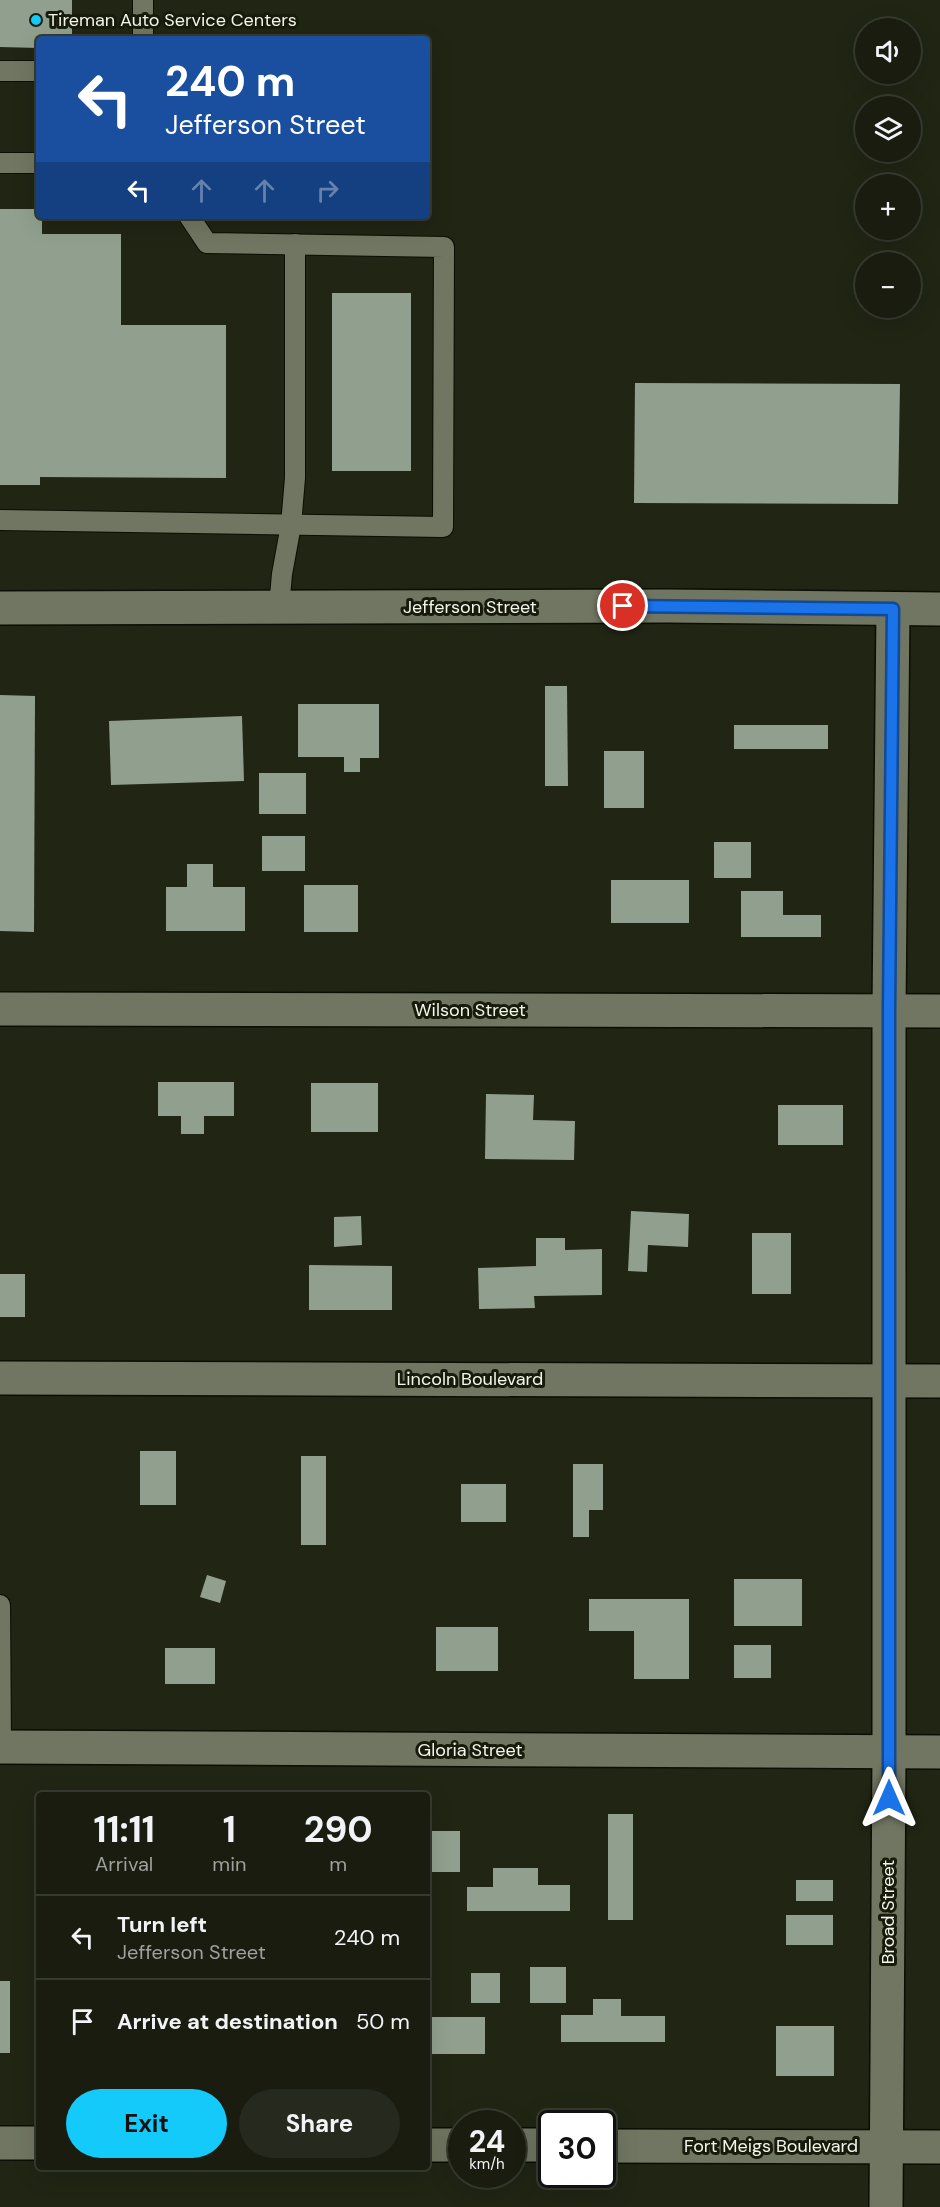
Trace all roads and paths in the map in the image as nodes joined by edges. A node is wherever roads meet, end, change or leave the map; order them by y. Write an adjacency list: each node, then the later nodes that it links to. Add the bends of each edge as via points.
1 (143, 0): 2 (lane)
2 (143, 36)
3 (0, 71): 4 (lane)
4 (36, 71)
5 (0, 163): 6 (lane)
6 (36, 163)
7 (191, 219): 8 (lane, via 207,243)
8 (295, 244): 10 (lane, via 295,478); 10 (lane, via 444,247 443,527)
9 (0, 520): 10 (lane)
10 (291, 525): 11 (lane)
11 (279, 607): 12 (street, Jefferson Street); 13 (street, Jefferson Street)
12 (0, 608)
13 (893, 609): 14 (street, Jefferson Street); 16 (street, Broad Street)
14 (940, 609)
15 (0, 1009): 16 (street, Wilson Street)
16 (889, 1010): 17 (street, Wilson Street); 19 (street, Broad Street)
17 (940, 1011)
18 (0, 1378): 19 (street, Lincoln Boulevard)
19 (889, 1381): 20 (street, Lincoln Boulevard); 23 (street, Broad Street)
20 (940, 1381)
21 (0, 1605): 22 (lane)
22 (0, 1747): 23 (street, Gloria Street)
23 (889, 1752): 24 (street, Gloria Street); 30 (street, Broad Street)
24 (940, 1752)
25 (0, 2143): 26 (street)
26 (36, 2143)
27 (430, 2145): 28 (street)
28 (448, 2145)
29 (616, 2146): 30 (street, Fort Meigs Boulevard)
30 (886, 2147): 31 (street, Fort Meigs Boulevard); 32 (street, Broad Street)
31 (940, 2147)
32 (886, 2207)

